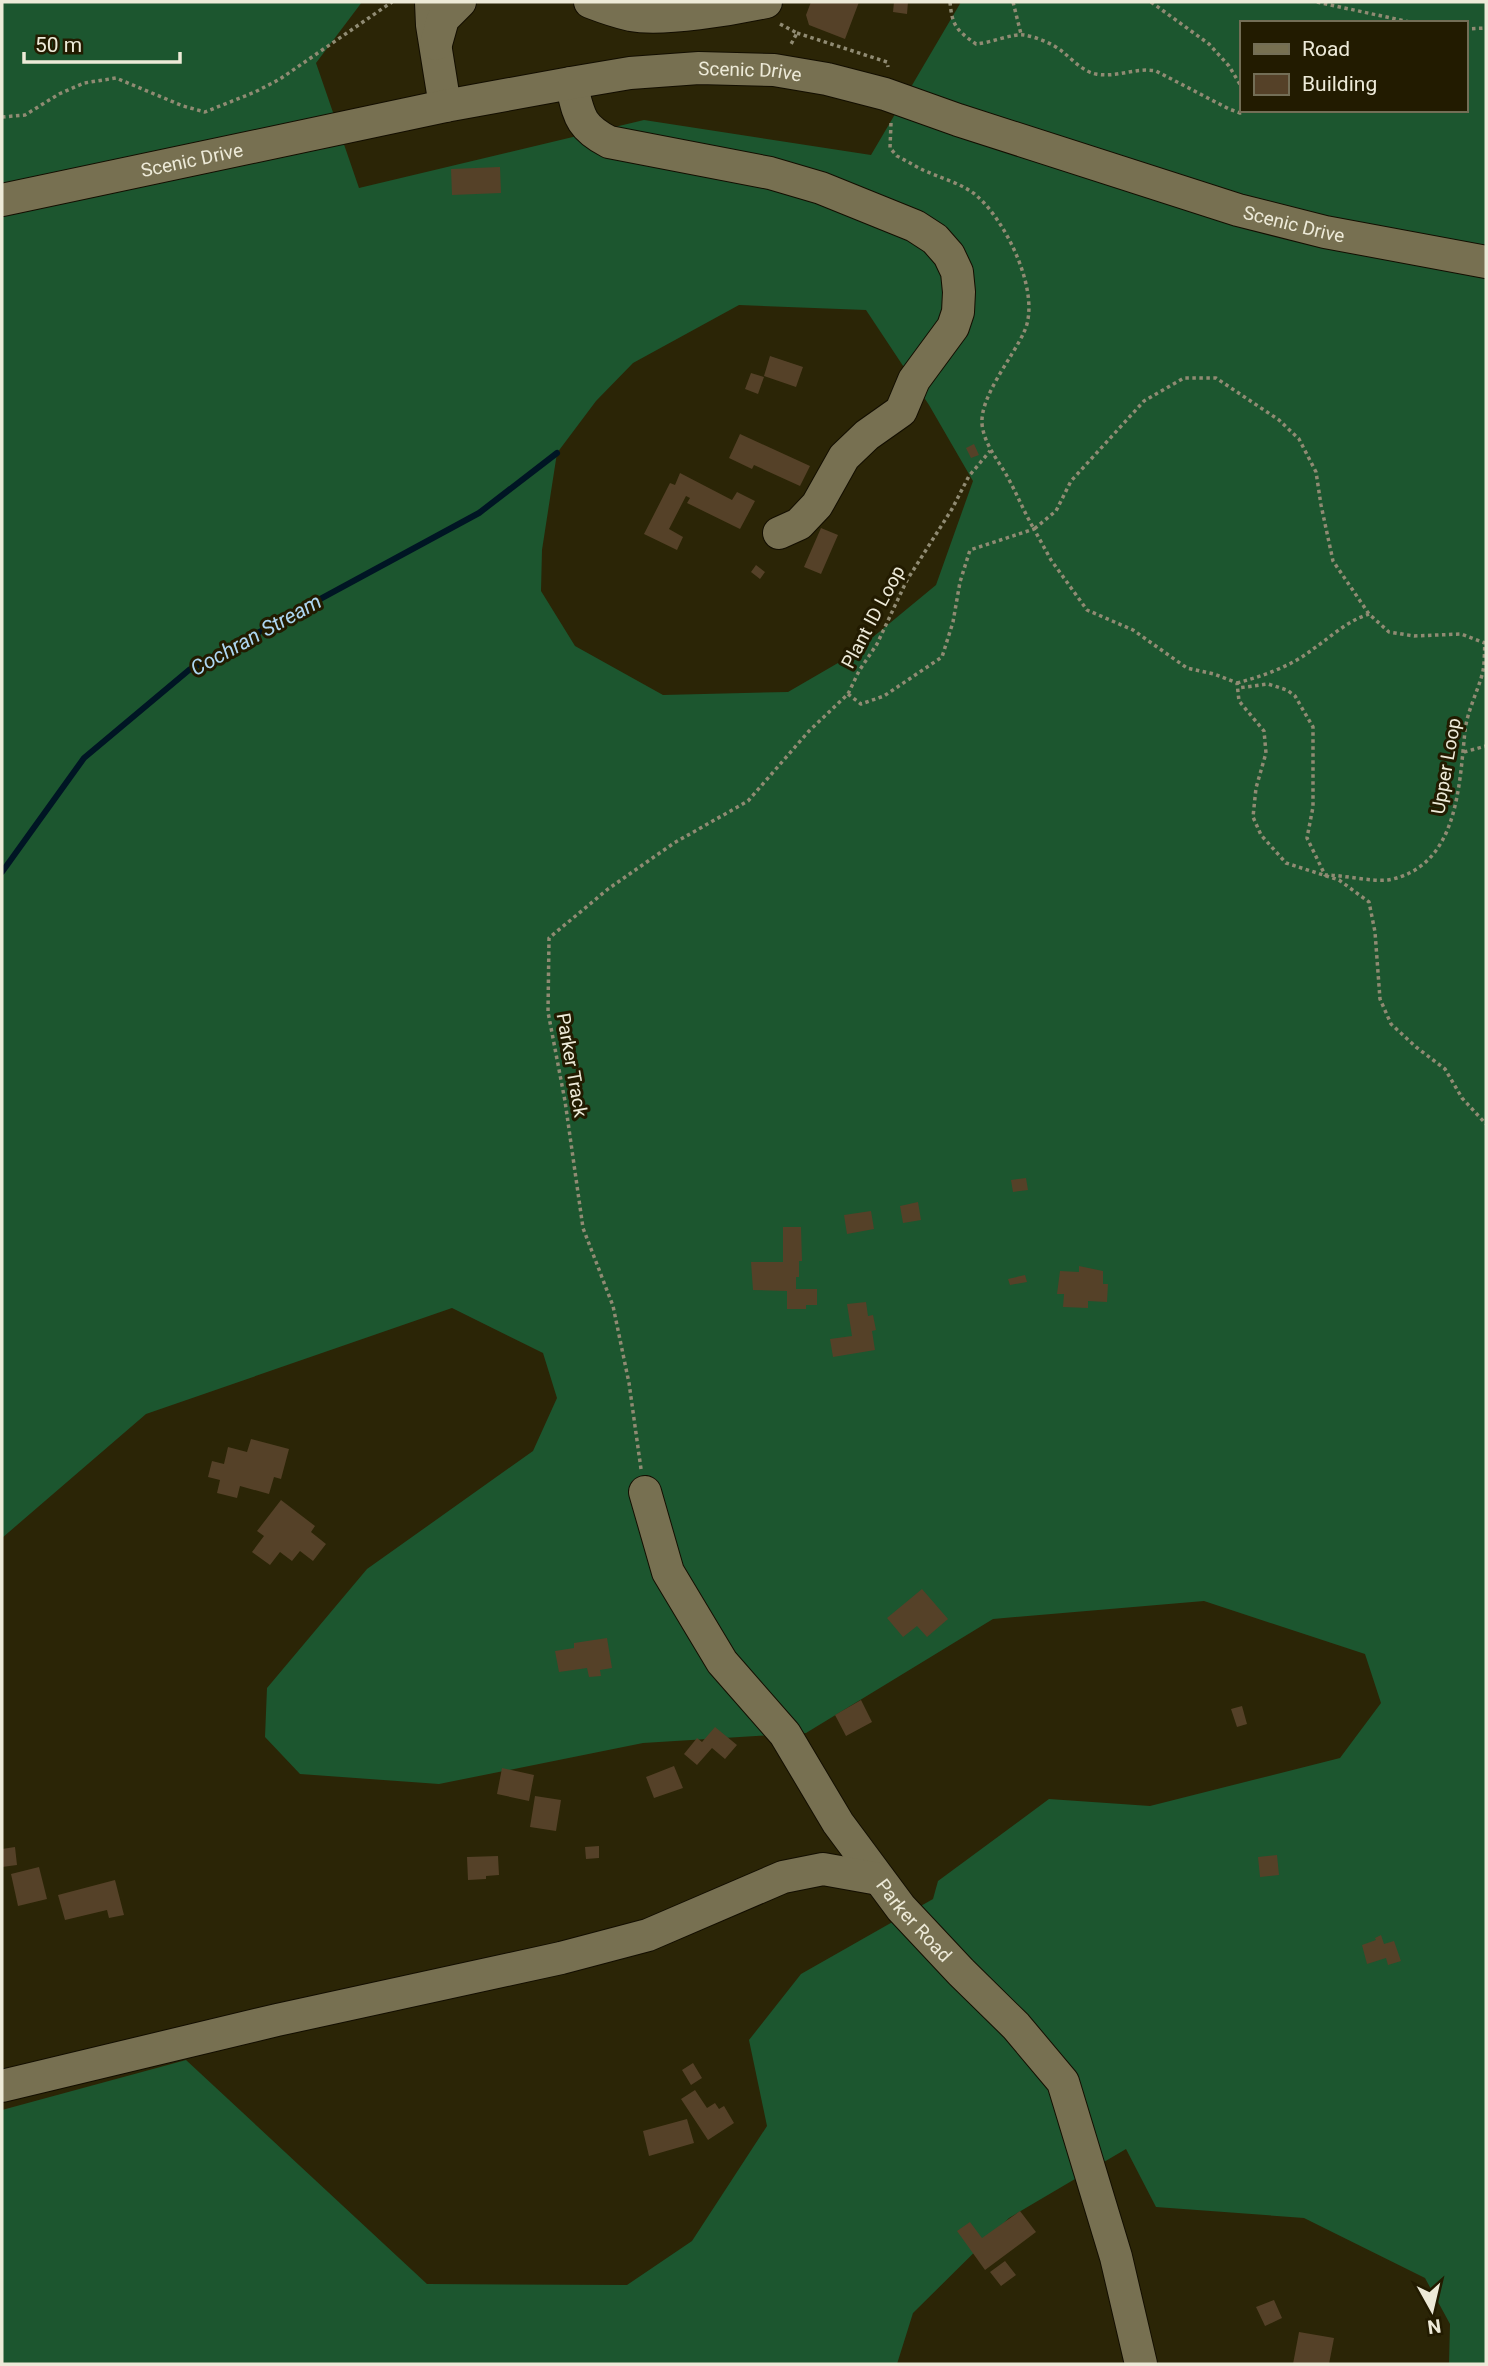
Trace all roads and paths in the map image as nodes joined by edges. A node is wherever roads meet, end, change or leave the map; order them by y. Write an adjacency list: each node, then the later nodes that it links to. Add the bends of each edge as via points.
1 (391, 2): 22 (path, via 280,79 205,112 116,78 84,83 25,115)
2 (431, 2): 15 (street)
3 (460, 2): 15 (street, via 443,19)
4 (765, 2): 9 (street, via 668,16 632,15); 13 (path, via 778,22)
5 (950, 2): 14 (path, via 956,28 976,44)
6 (1013, 2): 14 (path)
7 (1151, 2): 19 (path, via 1209,44)
8 (1317, 2): 10 (path)
9 (596, 3)
10 (1405, 21)
11 (1486, 28): 12 (path)
12 (1467, 29)
13 (797, 33): 16 (path, via 793,44 781,51); 17 (path, via 887,62)
14 (1021, 34): 21 (path, via 1062,51 1092,74 1156,71)
15 (436, 44): 20 (street)
16 (774, 70): 18 (street, Scenic Drive, via 699,68); 25 (street, Scenic Drive, via 886,94 1238,210 1325,232)
17 (888, 70)
18 (571, 83): 20 (street, Scenic Drive); 28 (street, via 585,126 609,142 771,173 821,188 915,226 935,239 953,263 959,292 953,327 914,380 901,411 844,457 817,505 799,524)
19 (1240, 84)
20 (445, 106): 24 (street, Scenic Drive)
21 (1243, 112)
22 (2, 117)
23 (891, 117): 26 (path, via 890,148 897,156 978,196 1011,242 1026,280 1030,313 1025,332 984,406 982,425)
24 (2, 200)
25 (1486, 262)
26 (990, 451): 27 (path); 32 (path, Plant ID Loop, via 969,476 907,580)
27 (1034, 529): 29 (path, Upper Loop, via 1056,511 1071,481 1144,401 1184,378 1216,378 1299,439 1316,472 1333,561); 30 (path, via 1087,610 1133,630 1187,668); 32 (path, Plant ID Loop, via 970,550 942,657 884,696 861,704)
28 (779, 533)
29 (1369, 614): 30 (path, via 1355,618 1290,663); 34 (path, Upper Loop, via 1389,632 1461,634 1485,643 1484,672 1465,727)
30 (1237, 683): 31 (path, Upper Loop)
31 (1238, 688): 35 (path, Upper Loop, via 1239,701 1264,731 1266,753 1253,817 1261,835 1286,863); 35 (path, via 1268,684 1287,690 1313,727 1313,807 1307,838)
32 (848, 694): 37 (path, Parker Track, via 748,801 629,873 549,938 548,1013 583,1228 613,1306)
33 (1486, 746): 34 (path)
34 (1464, 751): 35 (path, Upper Loop, via 1457,803 1443,843 1429,861 1388,880)
35 (1325, 875): 36 (path, via 1369,902 1376,932 1380,999 1391,1024 1446,1069 1462,1098)
36 (1486, 1124)
37 (645, 1492): 38 (street, Parker Road, via 668,1572 722,1662 785,1734 838,1823)
38 (879, 1879): 39 (street, via 822,1869 783,1877 648,1935); 40 (street, Parker Road, via 1063,2082 1116,2257)
39 (2, 2086)
40 (1141, 2364)

